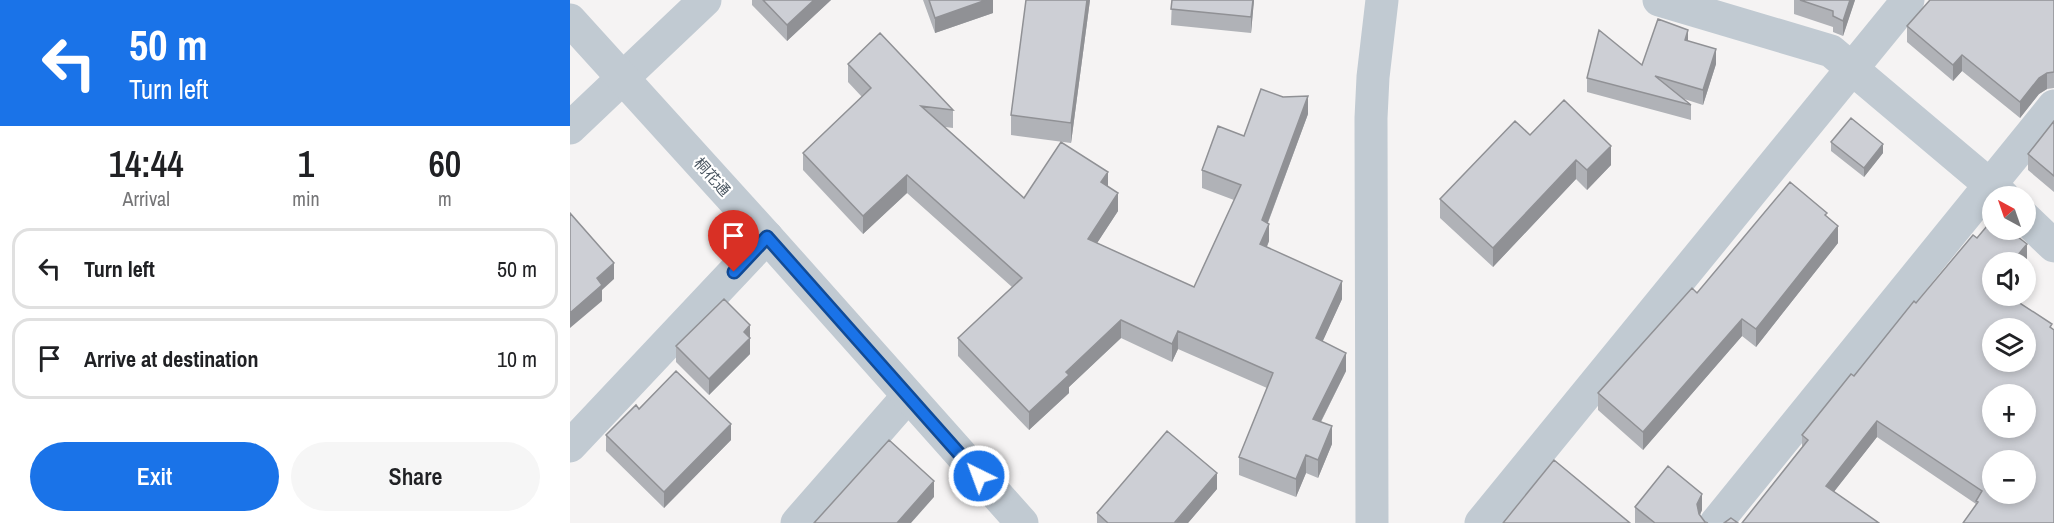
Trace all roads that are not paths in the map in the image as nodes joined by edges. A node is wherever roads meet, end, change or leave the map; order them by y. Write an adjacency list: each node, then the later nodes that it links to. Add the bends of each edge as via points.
1 (705, 0): 7 (street)
2 (1382, 0): 20 (street, via 1371,118)
3 (1659, 0): 6 (street, via 1831,51)
4 (1908, 0): 6 (street)
5 (570, 20): 7 (street, 桐花通)
6 (1851, 70): 10 (street); 21 (street)
7 (621, 78): 9 (street); 14 (street, 桐花通)
8 (2054, 106): 11 (street)
9 (570, 128)
10 (1991, 186)
11 (2000, 186)
12 (1982, 209): 22 (street)
13 (2036, 229): 15 (street)
14 (767, 237): 16 (street, 桐花通); 17 (street)
15 (2054, 246)
16 (908, 396): 18 (street); 19 (street, 桐花通)
17 (570, 446)
18 (797, 523)
19 (1022, 523)
20 (1372, 523)
21 (1481, 523)
22 (1716, 523)

